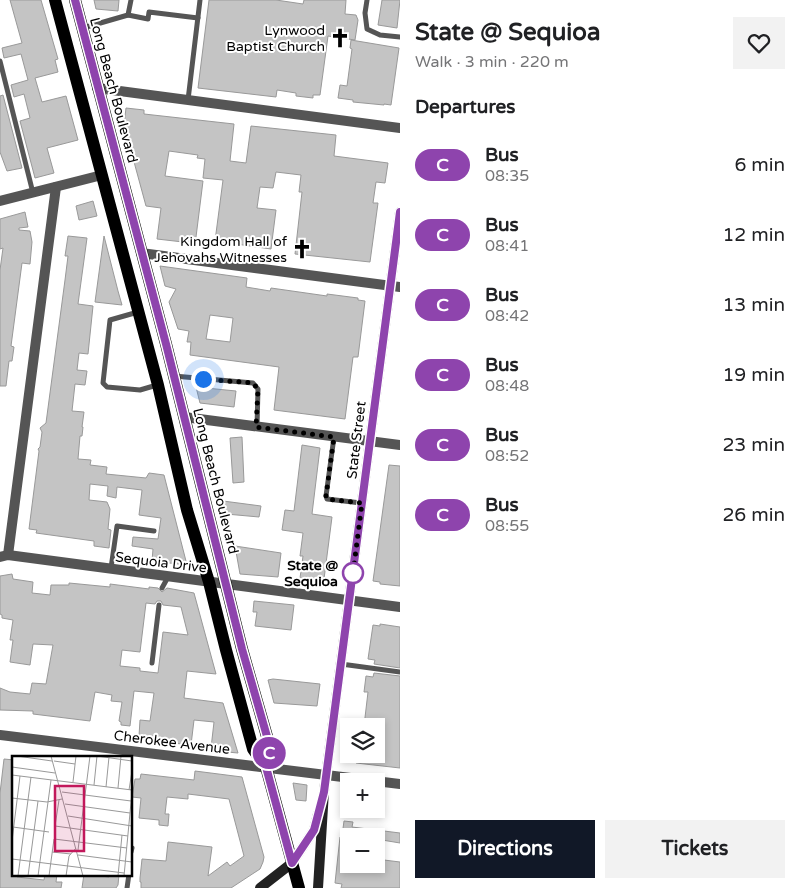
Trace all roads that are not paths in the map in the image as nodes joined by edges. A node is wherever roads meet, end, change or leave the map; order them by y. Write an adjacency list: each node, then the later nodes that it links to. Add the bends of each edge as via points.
1 (55, 0): 14 (main road, Long Beach Boulevard)
2 (74, 0): 8 (main road, Long Beach Boulevard)
3 (130, 0): 6 (lane)
4 (200, 0): 7 (lane)
5 (367, 0): 9 (lane, via 367,29 380,35)
6 (128, 15): 7 (lane, via 148,19 149,12); 8 (lane)
7 (198, 18): 12 (lane)
8 (82, 29): 11 (main road, Long Beach Boulevard)
9 (400, 37)
10 (0, 61): 16 (lane)
11 (97, 88): 12 (street); 20 (main road, Long Beach Boulevard)
12 (188, 100): 13 (street)
13 (400, 128)
14 (102, 175): 15 (street); 18 (main road, Long Beach Boulevard)
15 (56, 187): 16 (street); 32 (street)
16 (33, 193): 17 (street)
17 (0, 201)
18 (109, 201): 20 (main road, via 119,207 130,247); 22 (main road, Long Beach Boulevard)
19 (400, 212): 21 (main road, State Street)
20 (140, 253): 21 (street); 23 (main road, Long Beach Boulevard)
21 (395, 286): 28 (main road, State Street)
22 (138, 312): 24 (main road, Long Beach Boulevard); 24 (lane, via 110,320 103,383 107,387 140,390)
23 (173, 376): 25 (main road, Long Beach Boulevard); 26 (lane, via 253,383 258,389)
24 (158, 384): 35 (main road, Long Beach Boulevard, via 187,510)
25 (184, 417): 26 (street); 36 (main road, Long Beach Boulevard)
26 (256, 427): 27 (street)
27 (334, 437): 28 (street); 30 (lane, via 327,499)
28 (370, 441): 29 (street); 30 (main road, State Street)
29 (400, 445)
30 (362, 503): 38 (main road, State Street)
31 (154, 531): 33 (lane, via 117,526)
32 (4, 556): 33 (street, Sequoia Drive)
33 (111, 569): 34 (street, Sequoia Drive)
34 (168, 577): 35 (street, Sequoia Drive); 37 (lane)
35 (209, 582): 36 (street, Sequoia Drive); 45 (main road, Long Beach Boulevard, via 253,749)
36 (226, 584): 38 (street, Sequoia Drive); 45 (main road, Long Beach Boulevard, via 270,747)
37 (162, 588)
38 (349, 600): 40 (street, Sequoia Drive); 42 (main road, State Street)
39 (160, 605): 41 (lane)
40 (400, 607)
41 (152, 663)
42 (341, 664): 43 (lane); 46 (main road, State Street)
43 (400, 672)
44 (0, 735): 45 (street, Cherokee Avenue)
45 (266, 767): 46 (street, Cherokee Avenue); 49 (main road, Long Beach Boulevard)
46 (326, 775): 47 (street, Cherokee Avenue); 48 (main road, State Street)
47 (400, 784)
48 (324, 792): 49 (main road, State Street, via 314,830); 52 (main road, State Street)
49 (292, 863): 50 (main road, State Street); 51 (main road, Long Beach Boulevard)
50 (260, 888)
51 (299, 888)
52 (318, 888)

